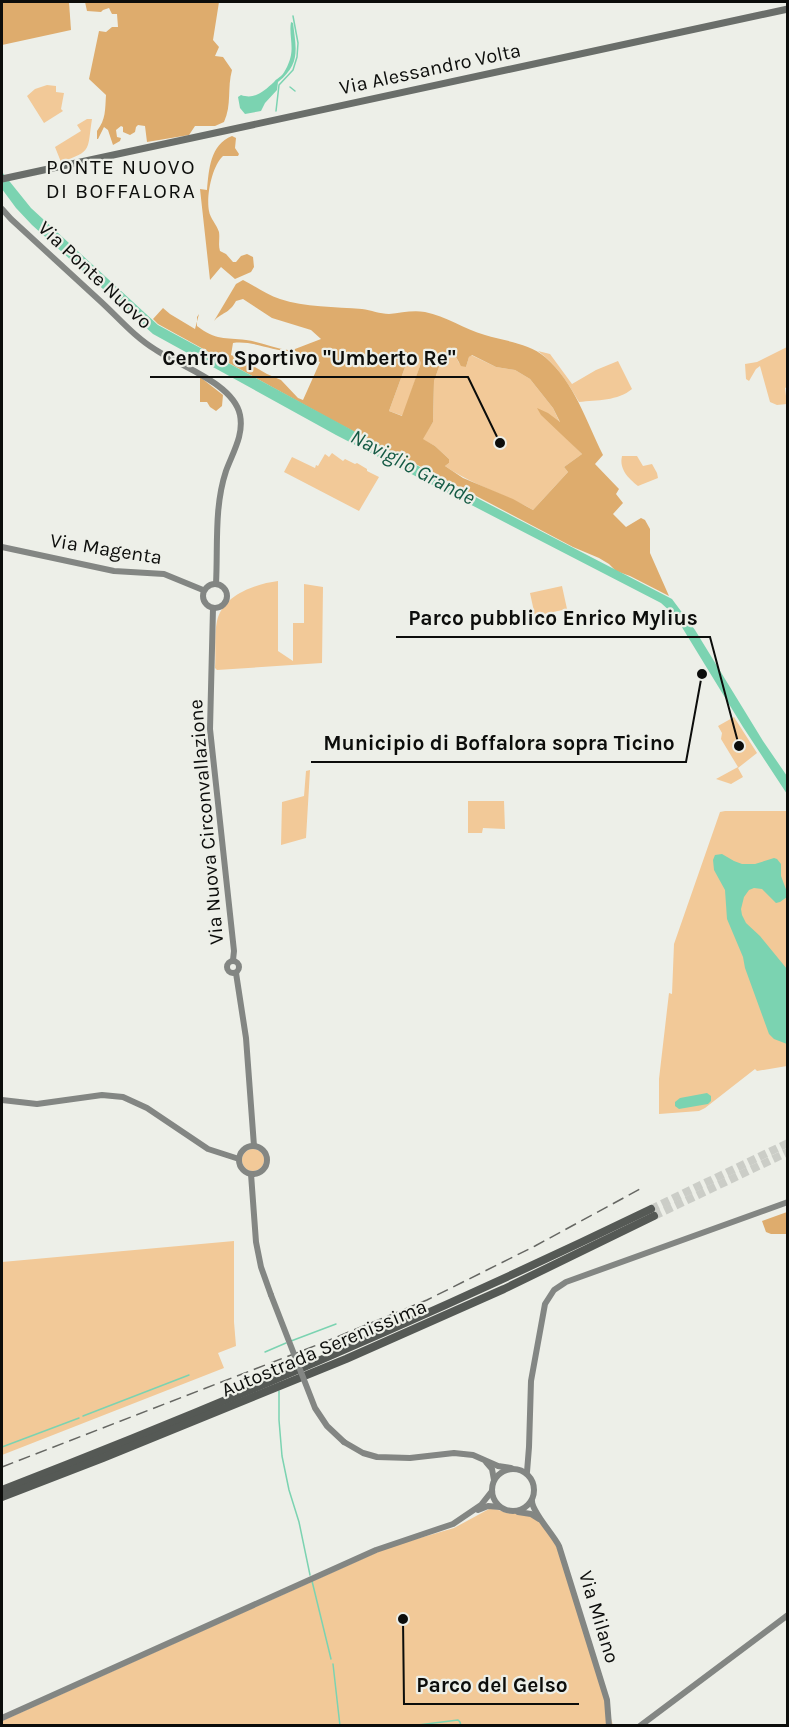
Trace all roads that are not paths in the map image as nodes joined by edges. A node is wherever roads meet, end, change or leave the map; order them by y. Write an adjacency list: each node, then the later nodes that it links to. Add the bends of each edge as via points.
1 (788, 9): 2 (main road, Via Alessandro Volta)
2 (2, 179)
3 (2, 209): 5 (street, Via Ponte Nuovo, via 143,342 215,383 236,404 242,430 221,488)
4 (2, 547): 6 (street, Via Magenta, via 114,571 164,574)
5 (216, 584): 6 (street); 7 (street, via 223,587 227,597 224,604)
6 (203, 590): 7 (street, via 204,602)
7 (213, 608): 9 (street, Via Nuova Circonvallazione, via 210,729 234,951 226,968 236,973 246,1038)
8 (2, 1100): 10 (street, via 37,1104 102,1095 123,1098 147,1108 208,1149)
9 (254, 1146): 10 (street, via 245,1148); 11 (street, via 262,1149 267,1160 260,1172)
10 (238, 1159): 11 (street, via 240,1167)
11 (251, 1174): 14 (street, bridge, via 261,1267 315,1408 327,1426 363,1453 392,1459 454,1453)
12 (788, 1202): 13 (street, via 566,1282 554,1290 545,1304 531,1381)
13 (528, 1457): 15 (street); 16 (street)
14 (483, 1459): 15 (street); 17 (street, via 492,1469)
15 (514, 1468): 16 (street); 17 (street, via 498,1474)
16 (526, 1472): 21 (street, via 535,1487)
17 (494, 1480): 19 (street)
18 (2, 1490): 20 (highway, Autostrada Serenissima, via 240,1394 652,1213 504,1289 346,1359)
19 (492, 1491): 22 (street); 24 (street)
20 (2, 1497)
21 (532, 1501): 23 (street); 25 (street, Via Milano)
22 (500, 1507): 23 (street); 24 (street, via 488,1506)
23 (514, 1511): 25 (street, via 531,1514)
24 (472, 1513): 27 (street, via 453,1524 376,1550)
25 (544, 1523): 28 (street, Via Milano, via 559,1546 607,1700)
26 (788, 1615): 29 (street)
27 (2, 1718)
28 (609, 1725)
29 (640, 1725)

